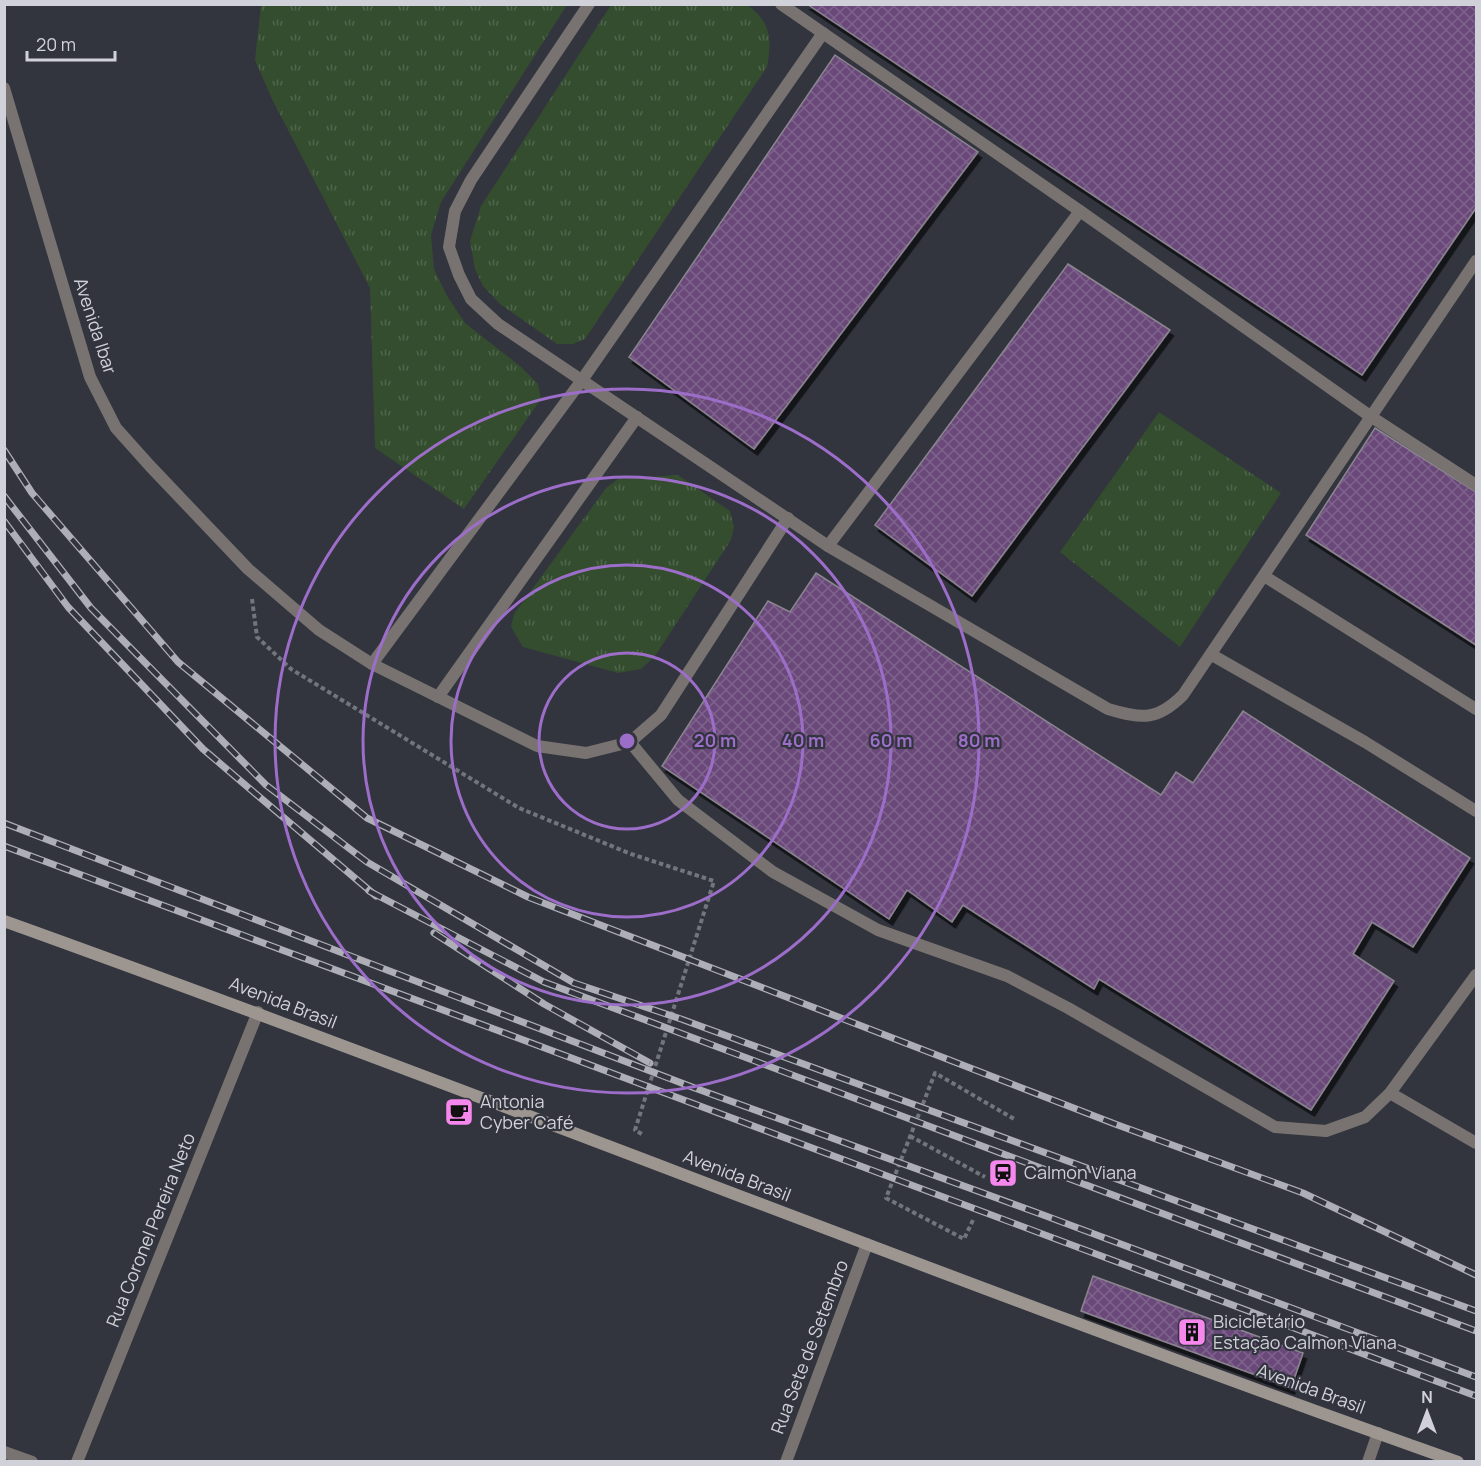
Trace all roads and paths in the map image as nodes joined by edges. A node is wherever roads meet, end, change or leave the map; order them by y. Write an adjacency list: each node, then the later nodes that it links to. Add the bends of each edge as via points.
1 (590, 4): 7 (street, via 471,180 455,212 449,247 471,299 498,324)
2 (781, 4): 3 (street)
3 (823, 33): 5 (street); 7 (street)
4 (4, 88): 13 (street, Avenida Ibar, via 90,377 116,428)
5 (1080, 211): 8 (street); 12 (street)
6 (1476, 261): 8 (street)
7 (582, 380): 9 (street); 16 (street)
8 (1370, 416): 10 (street); 14 (street)
9 (638, 417): 11 (street); 17 (street)
10 (1476, 484)
11 (788, 518): 12 (street); 19 (street, via 661,715)
12 (828, 546): 15 (street, via 1108,709 1142,717 1168,709)
13 (248, 568): 16 (street, Avenida Ibar, via 319,630); 25 (path, via 257,637 291,669 519,808 631,854 714,881)
14 (1264, 576): 15 (street); 18 (street)
15 (1212, 655): 20 (street)
16 (372, 664): 17 (street, Avenida Ibar)
17 (438, 697): 19 (street, Avenida Ibar, via 537,746 586,753)
18 (1476, 709)
19 (630, 742): 24 (street, via 678,800 773,872 878,930 1007,976 1275,1127 1326,1131 1365,1117)
20 (1476, 811)
21 (4, 921): 23 (main road, Avenida Brasil)
22 (1476, 975): 24 (street)
23 (258, 1012): 31 (main road, Avenida Brasil); 35 (street, Rua Coronel Pereira Neto)
24 (1390, 1093): 28 (street)
25 (642, 1108)
26 (1016, 1120): 27 (path, via 935,1073)
27 (910, 1136): 29 (path); 30 (path, via 886,1198 964,1239)
28 (1476, 1143)
29 (985, 1177)
30 (973, 1220)
31 (867, 1244): 32 (main road, Avenida Brasil); 36 (street, Rua Sete de Setembro)
32 (1378, 1433): 37 (street); 38 (main road, Avenida Brasil)
33 (4, 1452): 34 (street)
34 (32, 1461)
35 (77, 1461)
36 (786, 1461)
37 (1368, 1461)
38 (1458, 1461)

